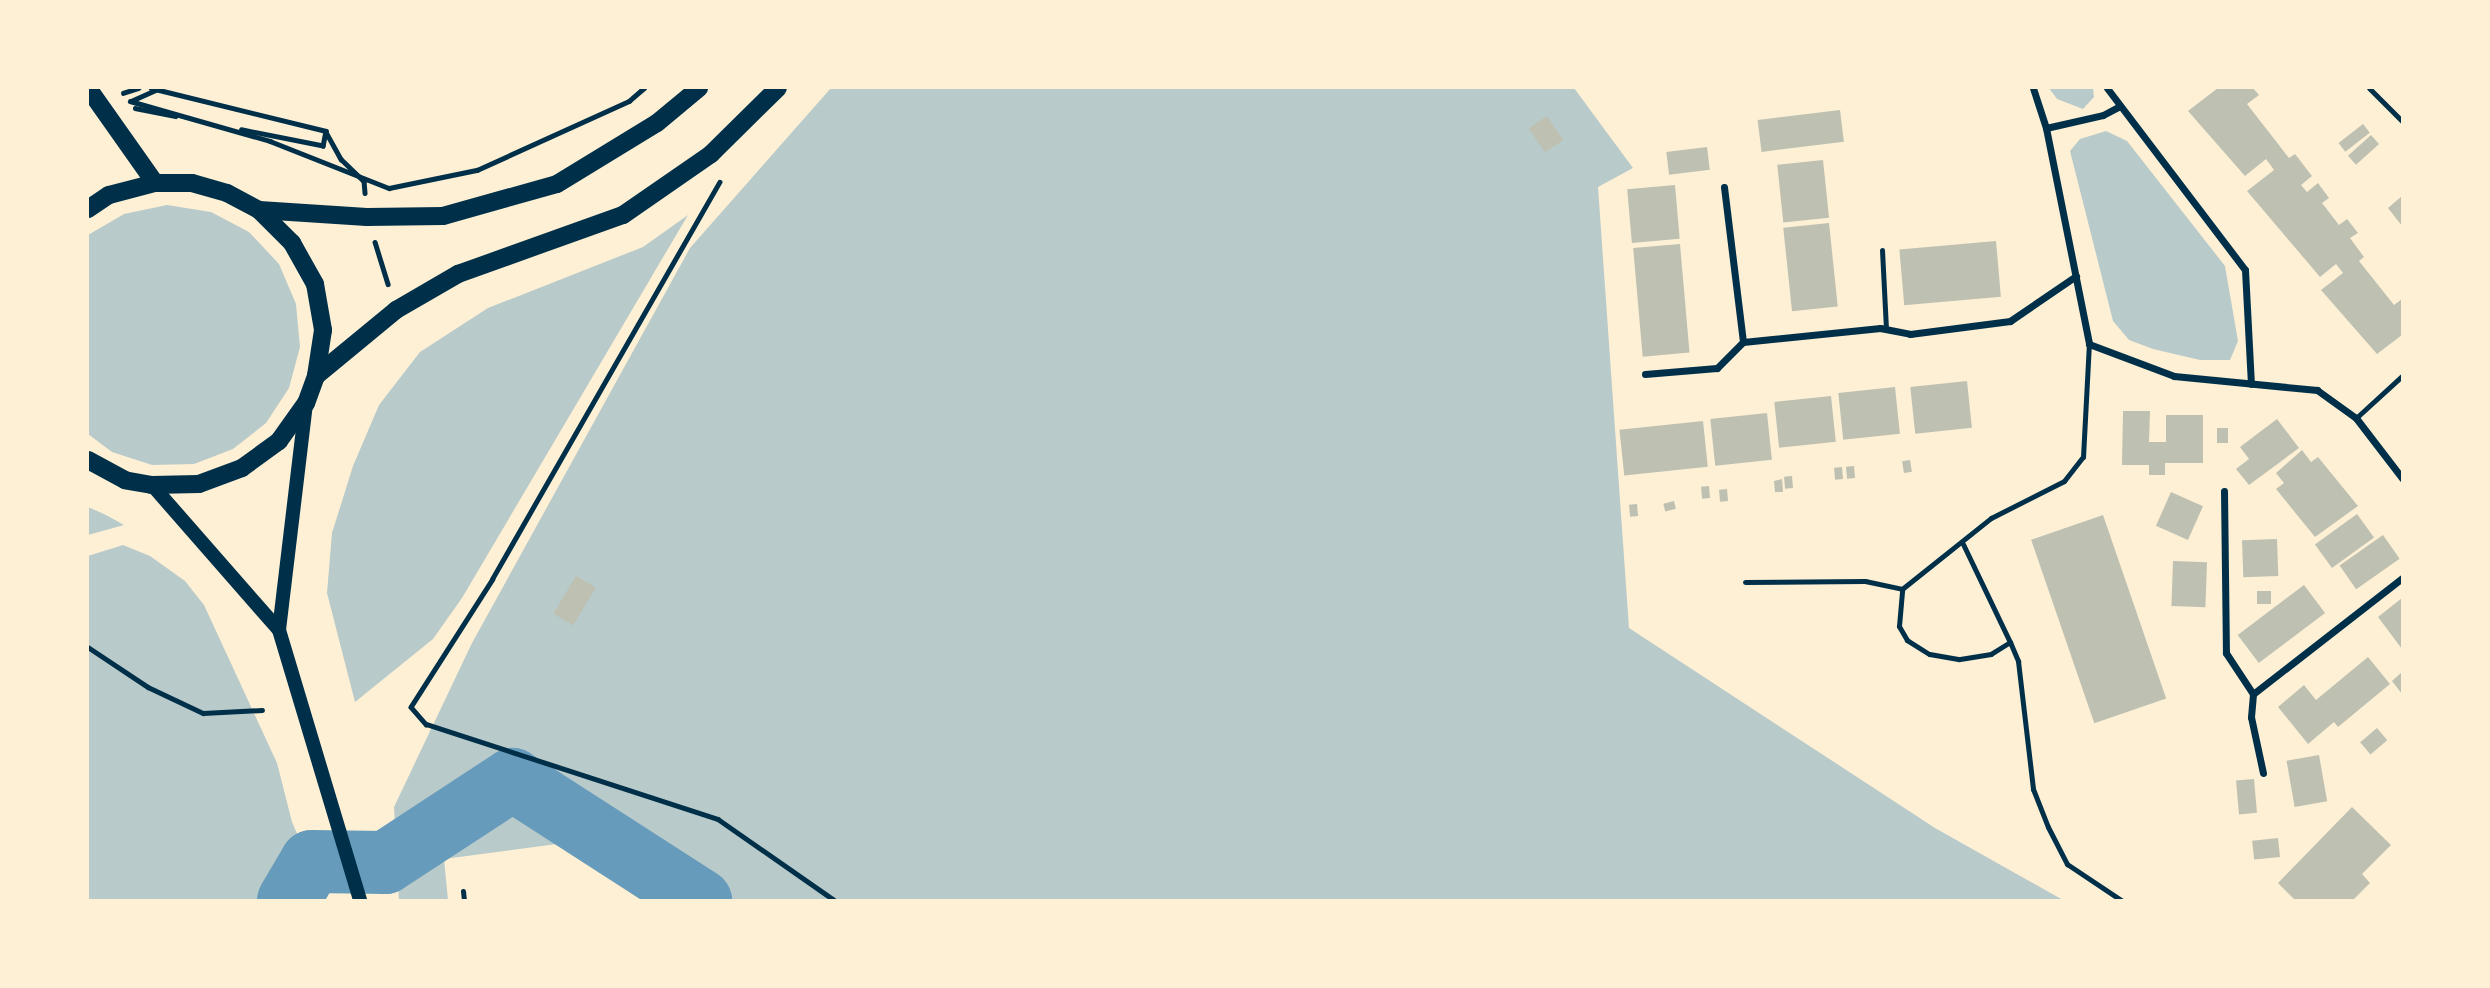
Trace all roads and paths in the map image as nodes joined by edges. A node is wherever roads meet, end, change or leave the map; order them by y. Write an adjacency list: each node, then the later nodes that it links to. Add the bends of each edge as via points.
1 (88, 88): 17 (main road)
2 (151, 88): 14 (path)
3 (160, 88): 14 (path, via 121,105 323,146)
4 (644, 88): 16 (path, via 629,101 477,170 389,188)
5 (699, 88): 21 (main road, via 657,123 557,184 443,216)
6 (778, 88): 24 (main road, via 711,154 623,215 458,274)
7 (2033, 88): 13 (street)
8 (2107, 88): 11 (street)
9 (2369, 88): 12 (lane)
10 (115, 96): 16 (path, via 270,141)
11 (2120, 106): 13 (street, via 2103,115); 31 (street, via 2245,270)
12 (2403, 121)
13 (2046, 128): 23 (street)
14 (326, 131): 16 (path, via 341,159)
15 (722, 178): 51 (path, via 493,579 411,707 426,724 718,819)
16 (365, 181): 21 (path)
17 (155, 183): 19 (main road, via 109,195); 20 (main road, via 192,183 227,193)
18 (1724, 187): 26 (street)
19 (88, 209)
20 (259, 210): 21 (main road); 29 (main road, via 292,243 315,284 323,330)
21 (367, 217): 24 (path)
22 (1882, 250): 25 (lane)
23 (2076, 276): 25 (street, via 2010,321 1910,334); 27 (street)
24 (396, 310): 29 (main road)
25 (1886, 329): 26 (street)
26 (1743, 342): 28 (street, via 1717,368)
27 (2089, 344): 31 (street, via 2174,376); 38 (lane, via 2083,457 2064,481 1991,518)
28 (1645, 374)
29 (317, 376): 32 (main road)
30 (2403, 376): 33 (lane)
31 (2251, 384): 33 (street, via 2317,390)
32 (306, 403): 36 (main road, via 279,441 242,468 199,484); 42 (main road)
33 (2356, 418): 35 (street)
34 (92, 466): 36 (main road)
35 (2403, 478)
36 (152, 485): 42 (main road)
37 (2224, 491): 45 (street, via 2226,653)
38 (1963, 544): 41 (lane); 43 (lane)
39 (2403, 578): 45 (street)
40 (1745, 582): 41 (lane, via 1865,581)
41 (1902, 589): 43 (lane, via 1899,626 1907,640 1929,654 1958,659 1991,654)
42 (279, 630): 49 (main road)
43 (2010, 642): 52 (lane, via 2018,661 2033,789 2048,827 2067,864)
44 (88, 647): 46 (path, via 148,687 202,713)
45 (2253, 694): 47 (street, via 2251,717)
46 (262, 710)
47 (2263, 773)
48 (463, 891): 50 (lane)
49 (360, 901)
50 (464, 901)
51 (834, 901)
52 (2121, 901)

